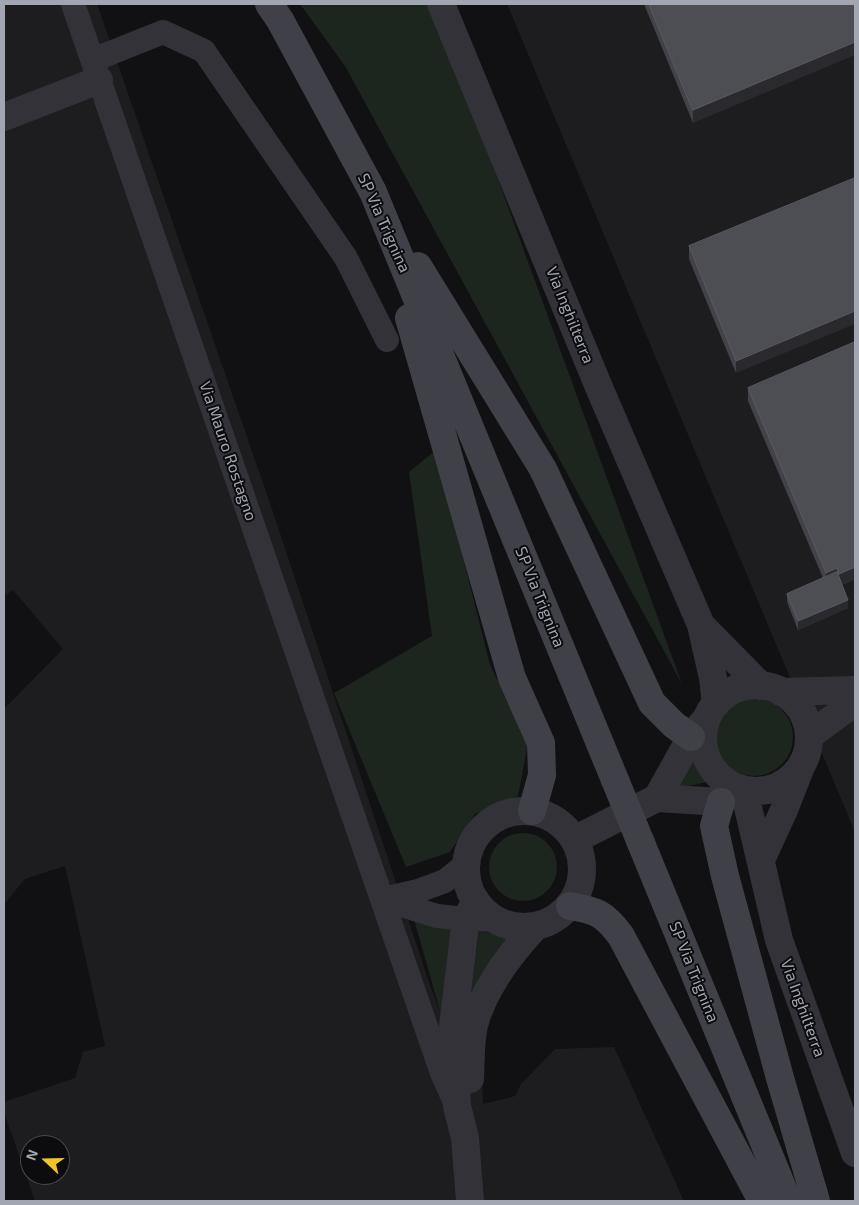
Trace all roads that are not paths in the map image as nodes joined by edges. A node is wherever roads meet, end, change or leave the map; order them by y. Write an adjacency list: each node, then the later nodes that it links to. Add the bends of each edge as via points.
1 (73, 4): 4 (street, Via Mauro Rostagno)
2 (269, 4): 6 (main road, SP Via Trignina)
3 (441, 4): 8 (street, Via Inghilterra)
4 (96, 70): 5 (street); 7 (street, via 163,32 204,51 346,258); 22 (street, Via Mauro Rostagno)
5 (4, 117)
6 (372, 192): 14 (main road, via 543,469 652,703); 18 (main road, via 512,678 541,743 542,775); 31 (main road, SP Via Trignina, bridge)
7 (387, 340)
8 (701, 625): 9 (street, Via Inghilterra); 12 (street, Via Inghilterra, via 713,678)
9 (771, 689): 10 (street); 12 (street, via 751,686 736,690); 13 (street, via 798,706)
10 (855, 690)
11 (855, 702): 13 (street)
12 (712, 710): 14 (street); 16 (street, via 703,738 708,759)
13 (809, 736): 15 (street)
14 (691, 737): 17 (street)
15 (802, 765): 16 (street, via 777,787); 20 (street)
16 (734, 793): 17 (street); 20 (street, Via Inghilterra); 32 (main road, via 714,826)
17 (657, 798): 19 (street)
18 (532, 811): 19 (street, via 561,824); 21 (street, via 508,813 488,824 473,842)
19 (574, 840): 23 (street, via 579,850 582,874)
20 (761, 860): 28 (street, Via Inghilterra, via 779,940)
21 (466, 864): 22 (street, via 445,881); 24 (street, via 468,884)
22 (383, 899): 24 (street, via 437,916); 26 (street, Via Mauro Rostagno, via 442,1073)
23 (570, 906): 25 (street, via 554,919); 30 (main road, via 602,915 621,936)
24 (479, 913): 25 (street, via 514,927); 26 (street, via 453,1026)
25 (535, 927): 27 (street, via 488,988 474,1026)
26 (457, 1106): 27 (street)
27 (465, 1138): 29 (street)
28 (855, 1153)
29 (470, 1201)
30 (762, 1201)
31 (788, 1201)
32 (816, 1201)

